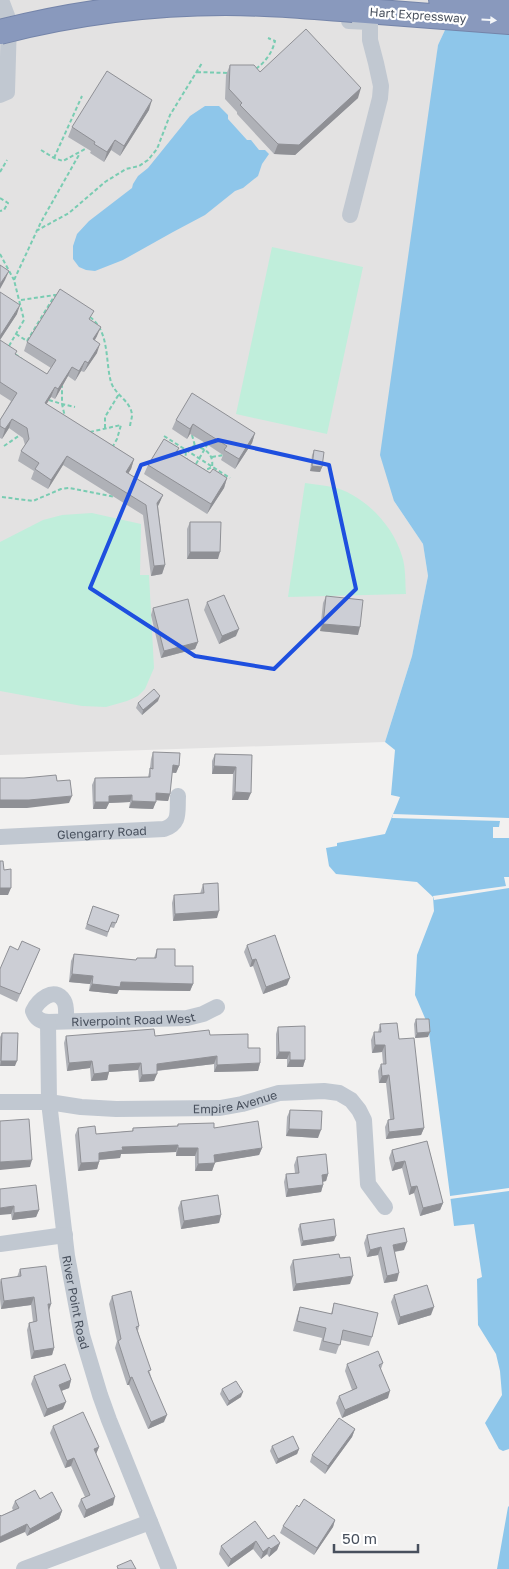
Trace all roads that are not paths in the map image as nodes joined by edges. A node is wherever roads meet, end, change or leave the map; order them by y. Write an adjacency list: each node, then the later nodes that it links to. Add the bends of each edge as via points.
1 (1, 0): 7 (street, via 8,21)
2 (70, 0): 5 (highway)
3 (441, 0): 4 (highway, Hart Expressway)
4 (509, 5)
5 (0, 15)
6 (509, 22): 7 (highway, Hart Expressway, one-way to 6, bridge, via 59,18 150,6 204,4 265,4)
7 (4, 37): 8 (street); 9 (street, via 134,17 202,12 370,22 370,40 381,86 380,98)
8 (4, 94)
9 (350, 215)
10 (178, 796): 11 (street, Glengarry Road, via 176,821 164,829)
11 (0, 838)
12 (217, 1007): 13 (street, Riverpoint Road West, via 187,1018)
13 (66, 1021): 14 (street, Riverpoint Road West); 14 (street, via 64,1001 53,995 44,996 33,1011 38,1020)
14 (48, 1022): 16 (street, River Point Road)
15 (0, 1102): 16 (street, Empire Avenue)
16 (49, 1102): 17 (street, Empire Avenue, via 116,1109 220,1108 279,1093 339,1093 351,1100 364,1120 368,1184); 18 (street, River Point Road)
17 (385, 1207)
18 (65, 1235): 19 (street); 20 (street, River Point Road, via 82,1335 100,1395)
19 (0, 1244)
20 (150, 1522): 21 (street); 22 (street, River Point Road)
21 (24, 1569)
22 (169, 1569)

